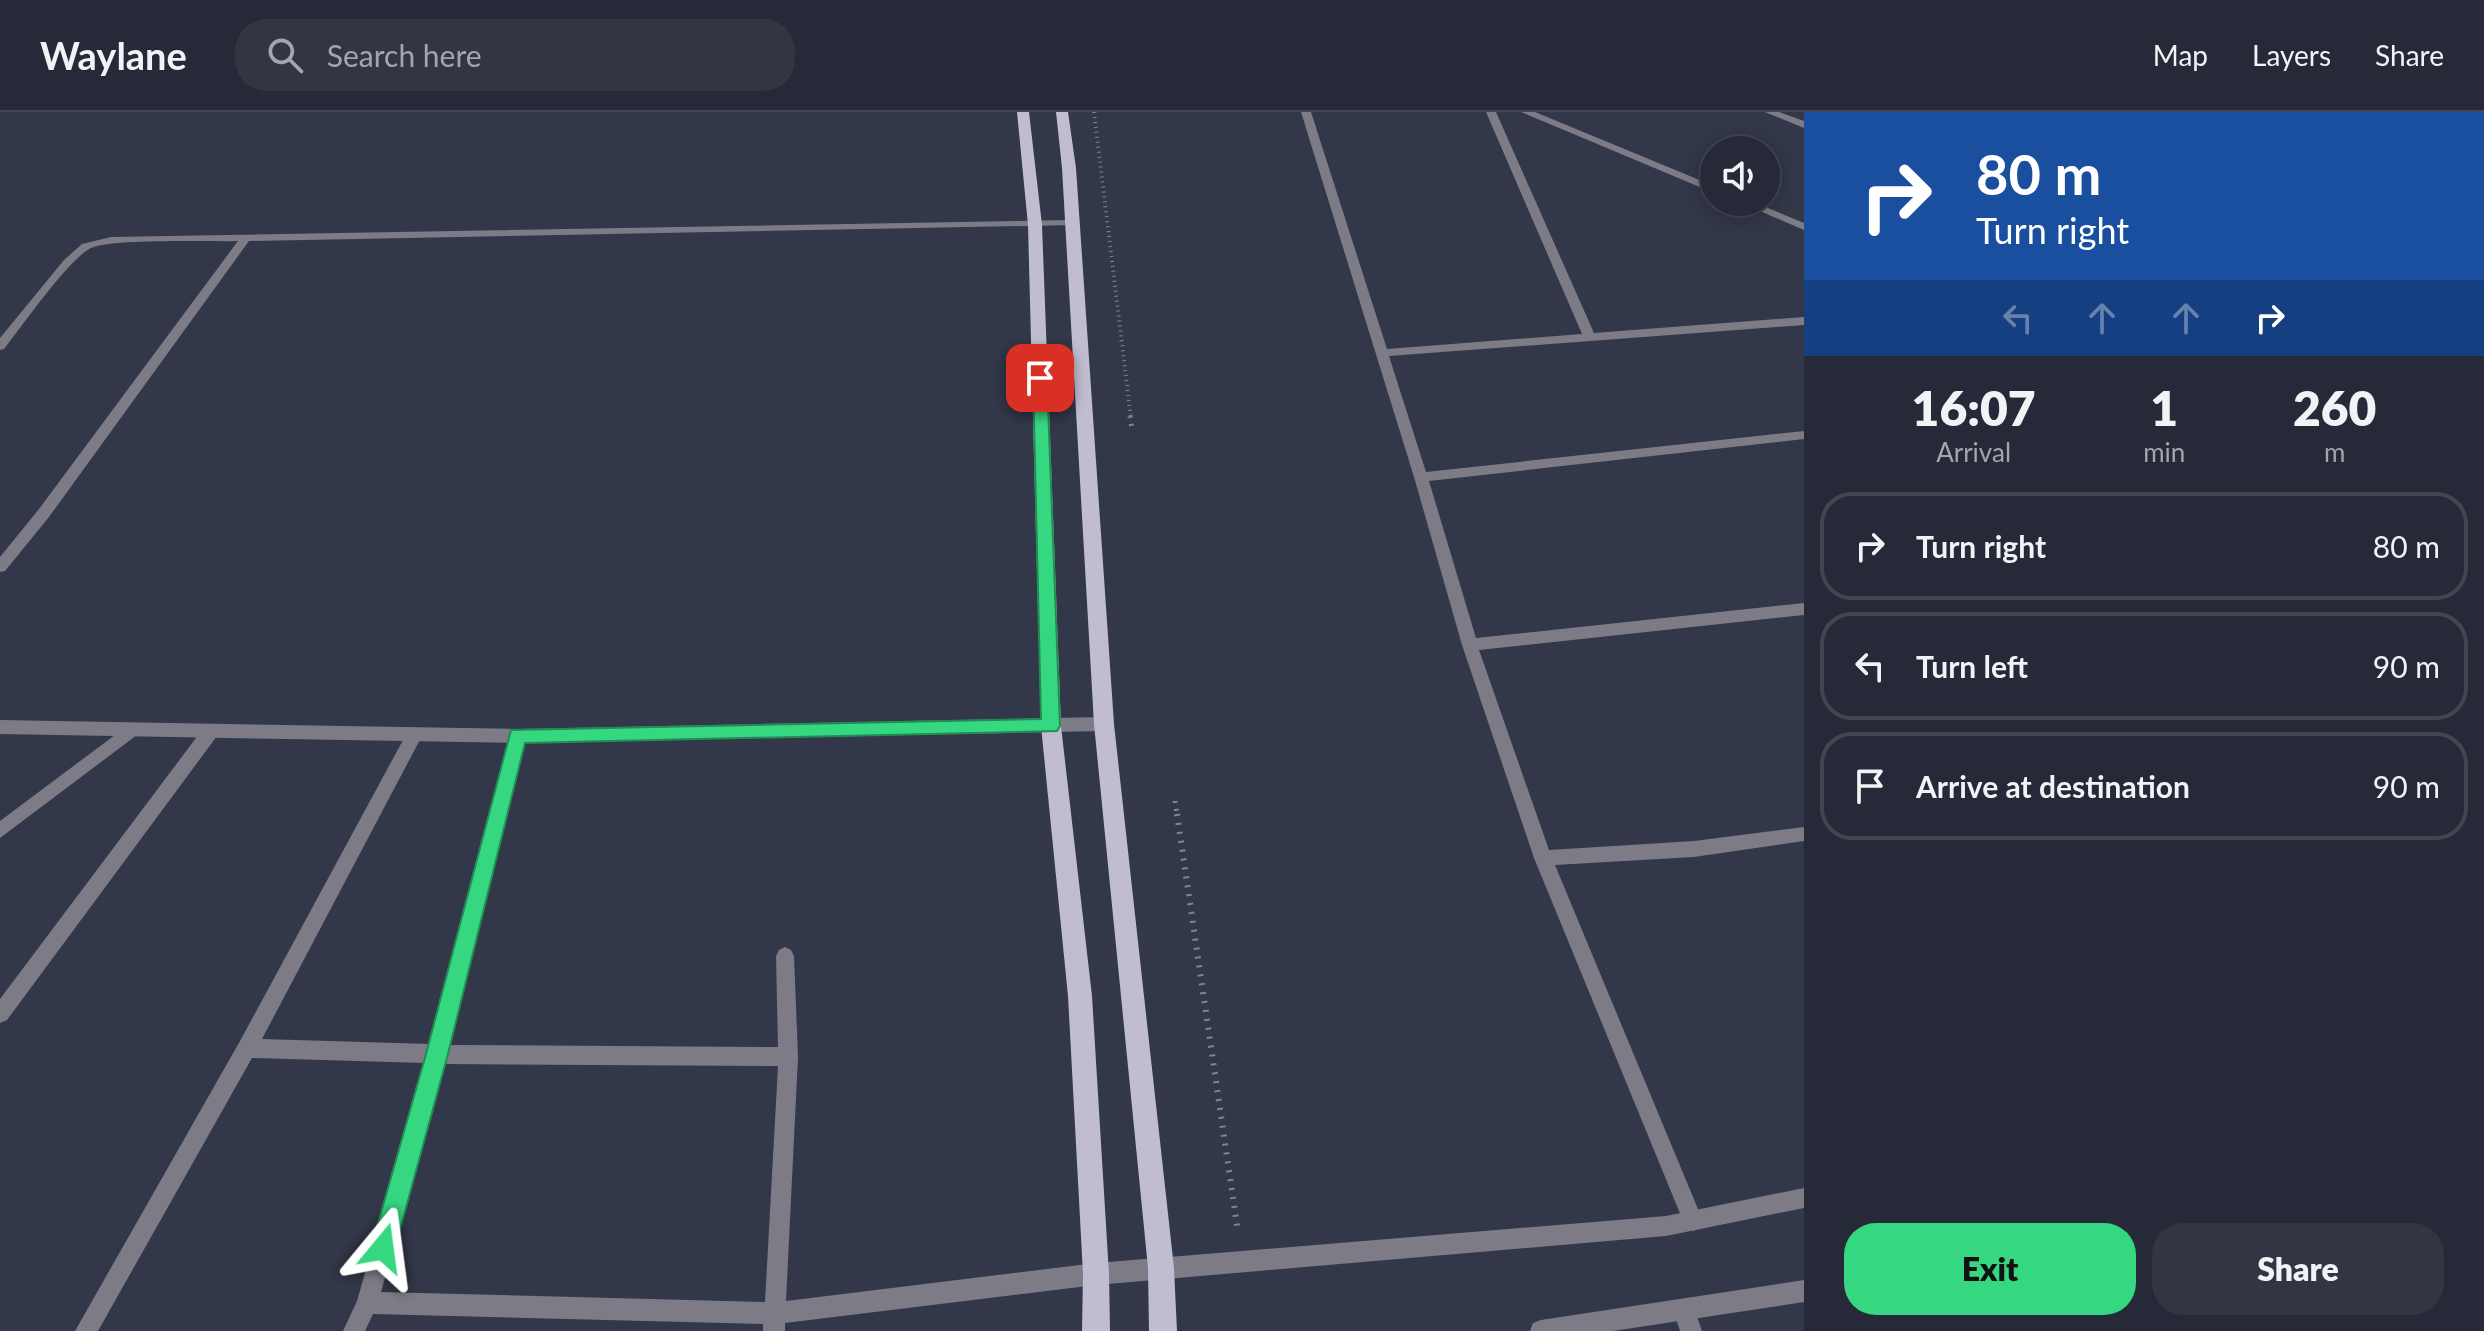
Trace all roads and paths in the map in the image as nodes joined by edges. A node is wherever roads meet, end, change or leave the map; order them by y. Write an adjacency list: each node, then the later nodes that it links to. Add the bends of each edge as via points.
1 (1023, 112): 12 (main road)
2 (1062, 112): 11 (main road)
3 (1094, 112): 19 (path)
4 (1306, 112): 18 (street)
5 (1491, 112): 16 (street)
6 (1526, 112): 9 (street)
7 (1770, 112): 8 (street)
8 (1804, 125)
9 (1700, 184)
10 (1778, 216): 13 (street)
11 (1071, 223): 12 (street); 25 (main road)
12 (1035, 225): 14 (street); 26 (main road)
13 (1804, 227)
14 (245, 239): 17 (street, via 111,240 86,246); 22 (street)
15 (1804, 321): 16 (street)
16 (1590, 338): 18 (street)
17 (0, 346)
18 (1382, 353): 21 (street)
19 (1132, 429)
20 (1804, 435): 21 (street)
21 (1421, 477): 24 (street)
22 (0, 567)
23 (1804, 609): 24 (street)
24 (1470, 645): 35 (street)
25 (1104, 724): 26 (street); 44 (main road)
26 (1051, 726): 31 (street); 45 (main road, via 1080,996)
27 (0, 727): 28 (street)
28 (131, 730): 29 (street); 33 (street)
29 (211, 731): 30 (street); 37 (street)
30 (415, 734): 31 (street); 38 (street)
31 (518, 736): 39 (street)
32 (1175, 801): 43 (path)
33 (0, 831)
34 (1804, 834): 35 (street, via 1694,849)
35 (1543, 858): 42 (street)
36 (785, 956): 40 (street)
37 (0, 1014)
38 (247, 1048): 39 (street); 50 (street)
39 (437, 1054): 40 (street); 47 (street)
40 (788, 1057): 49 (street)
41 (1804, 1198): 42 (street)
42 (1693, 1221): 43 (street)
43 (1242, 1261): 44 (street)
44 (1161, 1268): 45 (street); 53 (main road)
45 (1096, 1274): 49 (street); 52 (main road)
46 (1804, 1291): 48 (street)
47 (367, 1303): 49 (street); 51 (street)
48 (1687, 1321): 54 (street)
49 (774, 1322)
50 (86, 1331)
51 (354, 1331)
52 (1096, 1331)
53 (1163, 1331)
54 (1541, 1331)

